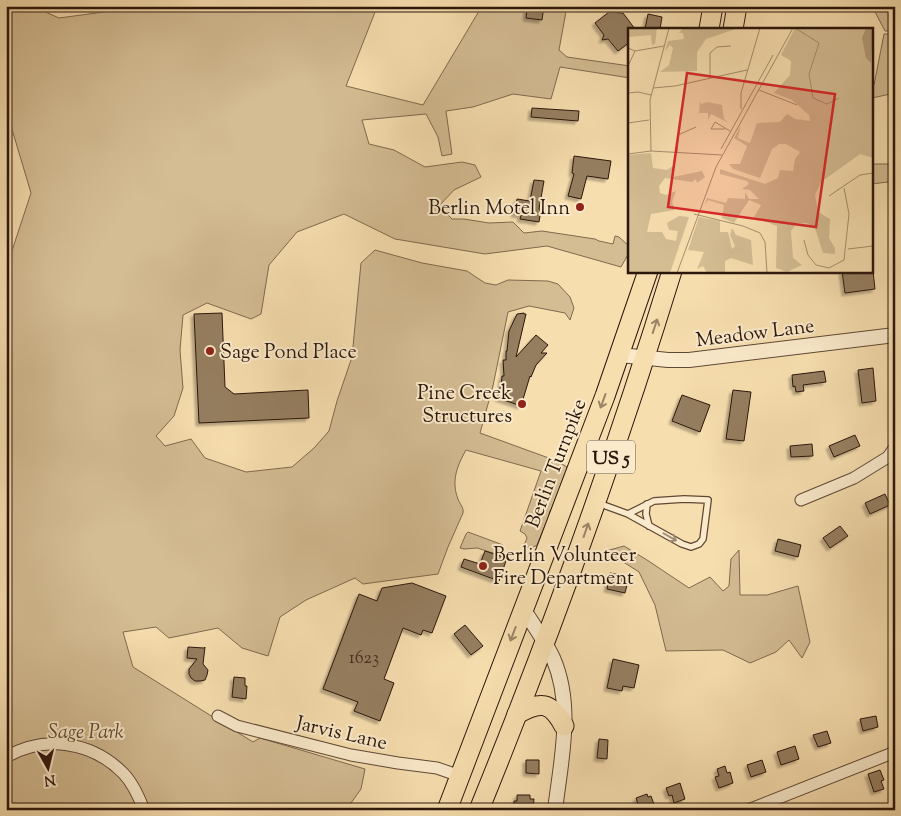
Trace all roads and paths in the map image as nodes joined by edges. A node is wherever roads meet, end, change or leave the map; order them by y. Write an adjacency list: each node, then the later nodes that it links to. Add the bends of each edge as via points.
1 (713, 6): 3 (highway)
2 (737, 6): 4 (highway)
3 (709, 28)
4 (733, 28)
5 (648, 272): 8 (highway, Berlin Turnpike / US 5)
6 (672, 272): 9 (highway, US 5, one-way to 6)
7 (895, 335): 9 (street, Meadow Lane, via 709,358)
8 (620, 355): 9 (street, Meadow Lane); 16 (highway, Berlin Turnpike / US 5, one-way to 16)
9 (645, 358): 12 (highway, US 5)
10 (895, 447): 11 (street, via 888,457 854,478)
11 (801, 500)
12 (596, 502): 14 (lane); 17 (highway, US 5, one-way to 12)
13 (647, 504): 14 (lane); 15 (lane); 15 (lane, one-way to 13, via 682,544 691,547 699,544 703,539 708,500 663,500)
14 (628, 514): 15 (lane)
15 (649, 526)
16 (523, 609): 17 (street); 23 (highway, Berlin Turnpike / US 5, one-way to 23)
17 (545, 641): 18 (highway, US 5); 20 (street, via 559,675)
18 (517, 714): 20 (highway, via 527,708 544,706 559,715); 27 (highway, US 5)
19 (218, 716): 23 (street, Jarvis Lane, via 237,726 351,755 437,768)
20 (564, 726): 28 (street)
21 (895, 752): 24 (street)
22 (6, 757): 25 (street, via 27,747 45,744 76,746 94,752 112,762 124,774)
23 (460, 776): 26 (highway, Berlin Turnpike / US 5)
24 (755, 809)
25 (144, 810)
26 (447, 810)
27 (479, 810)
28 (555, 810)

